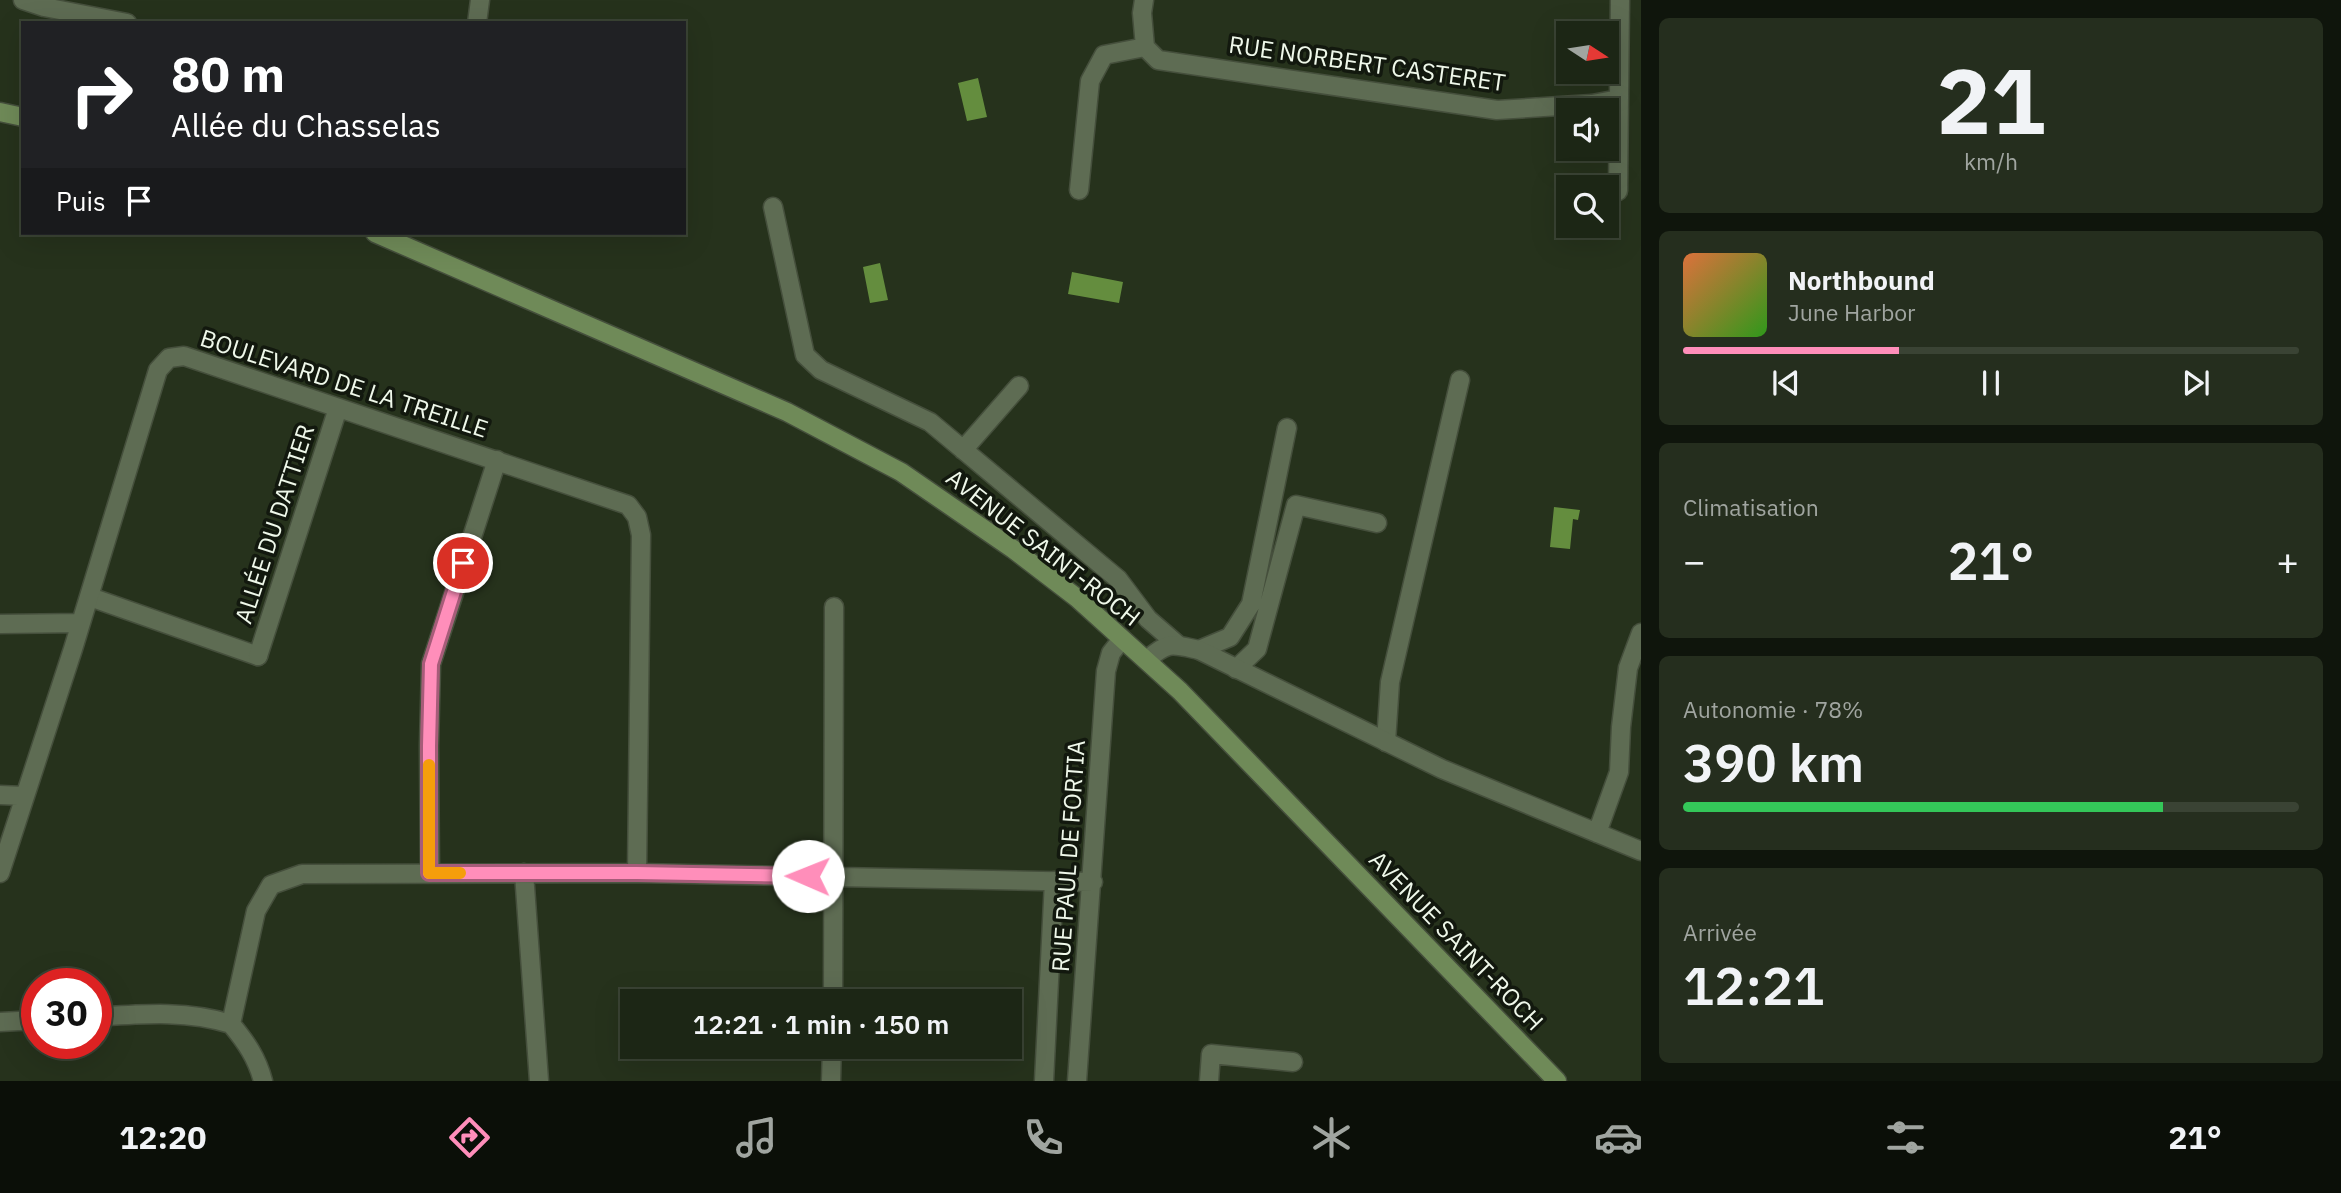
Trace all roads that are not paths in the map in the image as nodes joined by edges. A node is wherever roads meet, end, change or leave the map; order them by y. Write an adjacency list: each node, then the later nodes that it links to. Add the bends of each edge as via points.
1 (23, 0): 5 (street)
2 (480, 0): 6 (street)
3 (1144, 0): 7 (street)
4 (1620, 0): 8 (street)
5 (117, 21)
6 (477, 21)
7 (1145, 47): 9 (street, RUE NORBERT CASTERET, via 1158,60 1497,110); 12 (street, via 1104,55 1090,81)
8 (1619, 99)
9 (1556, 106)
10 (0, 112): 11 (main road)
11 (21, 117)
12 (1079, 190)
13 (773, 207): 19 (street, via 806,355 821,370 930,422)
14 (379, 235): 27 (main road, AVENUE SAINT-ROCH, via 788,412 847,442 901,472 1013,549)
15 (1460, 380): 32 (street, via 1390,682)
16 (1019, 386): 19 (street)
17 (338, 408): 20 (street, BOULEVARD DE LA TREILLE); 22 (street, BOULEVARD DE LA TREILLE, via 184,356 169,358 158,370); 22 (street, ALLÉE DU DATTIER, via 258,656)
18 (1287, 428): 29 (street, via 1251,604 1230,637)
19 (963, 450): 28 (street, via 1118,579 1148,619)
20 (497, 460): 38 (street, via 431,664); 40 (street, BOULEVARD DE LA TREILLE, via 628,505 637,517 641,535)
21 (1377, 523): 31 (street, via 1296,505 1257,649)
22 (89, 597): 24 (street, BOULEVARD DE LA TREILLE)
23 (834, 607): 41 (street)
24 (81, 623): 25 (street); 34 (street, BOULEVARD DE LA TREILLE)
25 (0, 624)
26 (1641, 633): 35 (street, via 1628,668 1619,772)
27 (1122, 639): 30 (main road, AVENUE SAINT-ROCH); 43 (street, RUE PAUL DE FORTIA, via 1111,653 1106,671)
28 (1178, 645): 29 (street); 30 (street, via 1162,647)
29 (1199, 650): 31 (street)
30 (1147, 660): 57 (main road, AVENUE SAINT-ROCH)
31 (1236, 668): 32 (street)
32 (1386, 742): 35 (street)
33 (0, 796): 34 (street)
34 (24, 796): 37 (street, BOULEVARD DE LA TREILLE)
35 (1597, 833): 36 (street)
36 (1641, 850)
37 (0, 873)
38 (429, 873): 39 (street); 48 (street, via 302,874 271,885 256,911)
39 (524, 873): 40 (street); 52 (street)
40 (637, 873): 41 (street)
41 (835, 876): 42 (street); 44 (street)
42 (1054, 881): 43 (street); 54 (street)
43 (1093, 882): 55 (street, RUE PAUL DE FORTIA)
44 (833, 989)
45 (112, 1016): 48 (street, via 187,1014)
46 (21, 1021): 47 (street)
47 (0, 1022)
48 (231, 1024): 51 (street, via 258,1062)
49 (832, 1059): 53 (street)
50 (1293, 1062): 56 (street, via 1211,1054)
51 (263, 1081)
52 (539, 1081)
53 (831, 1081)
54 (1044, 1081)
55 (1077, 1081)
56 (1209, 1081)
57 (1557, 1081)

